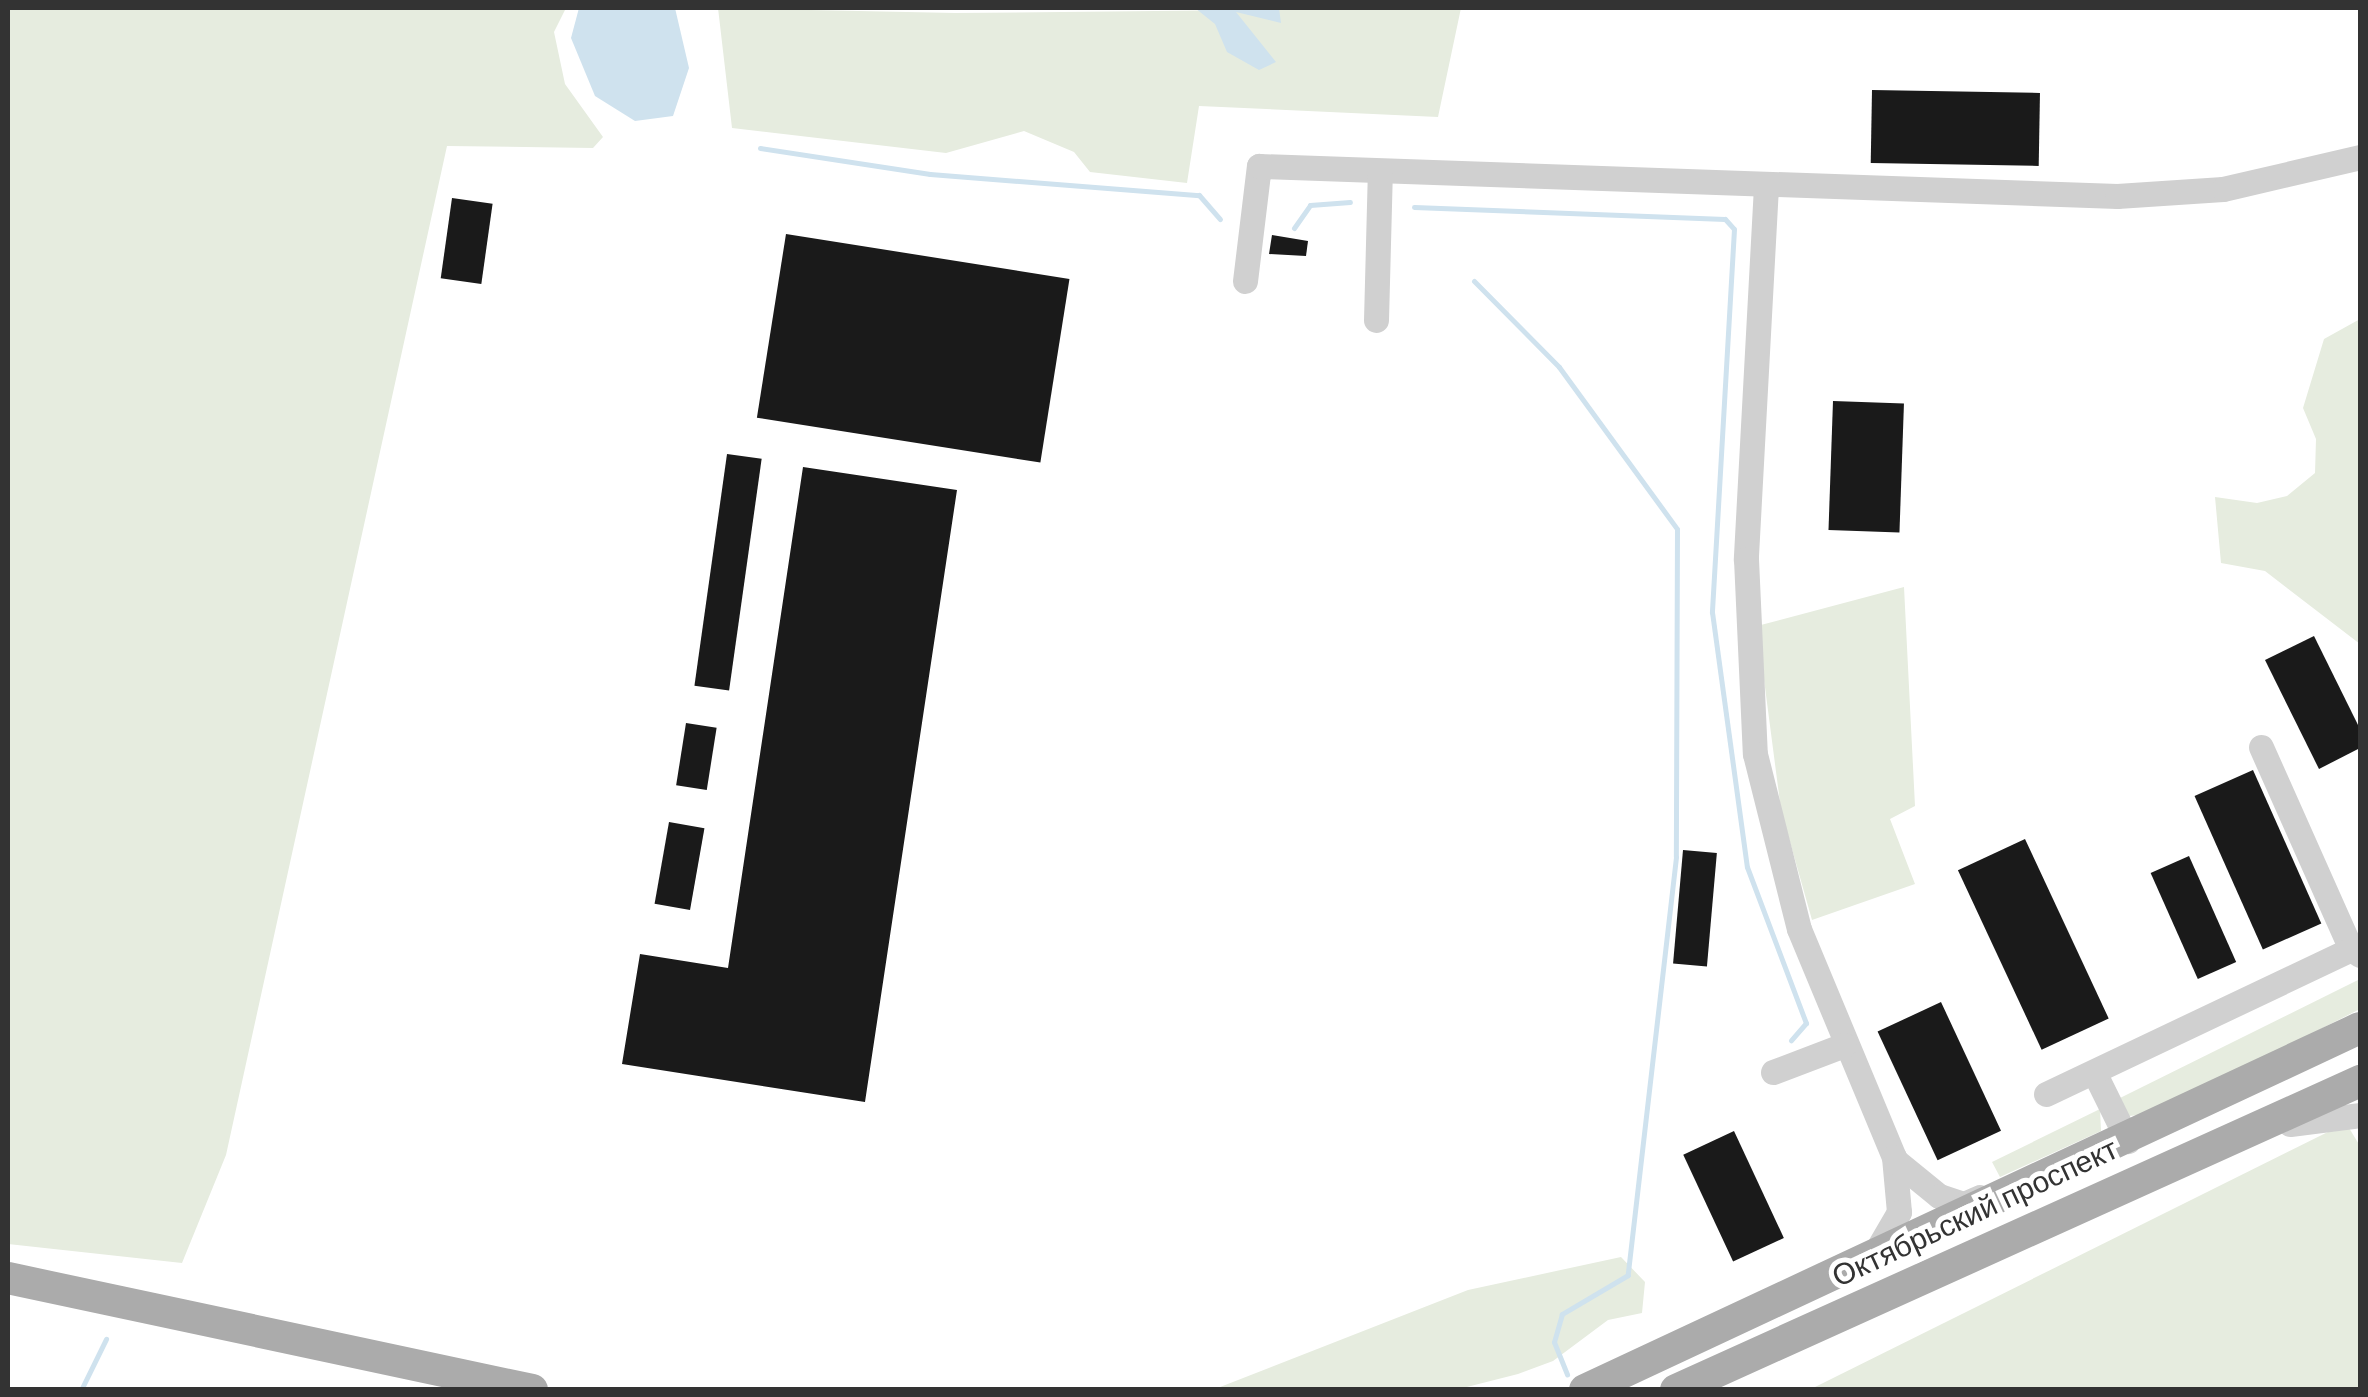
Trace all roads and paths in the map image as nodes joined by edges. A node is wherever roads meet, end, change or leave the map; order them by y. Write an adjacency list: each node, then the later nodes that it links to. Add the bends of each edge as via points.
1 (2360, 157): 3 (lane, via 2175,195)
2 (1380, 172): 3 (lane); 4 (lane, via 1259,166); 5 (lane)
3 (1766, 186): 9 (lane, via 1746,559 1750,704 1776,857)
4 (1245, 281)
5 (1376, 320)
6 (2261, 746): 7 (lane)
7 (2356, 952): 11 (lane)
8 (2360, 1025): 15 (main road, Октябрьский проспект)
9 (1844, 1044): 10 (lane); 18 (lane)
10 (1772, 1072)
11 (2094, 1072): 13 (lane); 15 (lane)
12 (2360, 1081): 16 (main road, Октябрьский проспект)
13 (2046, 1094)
14 (2360, 1114): 16 (lane, via 2333,1114)
15 (2128, 1140): 17 (main road, Октябрьский проспект)
16 (2217, 1142): 23 (main road, Октябрьский проспект)
17 (2094, 1157): 18 (lane, via 2079,1151 1964,1204 1924,1190); 20 (main road, Октябрьский проспект)
18 (1894, 1158): 20 (lane, via 1901,1195 1891,1237)
19 (8, 1278): 21 (main road)
20 (1834, 1280): 22 (main road, Октябрьский проспект)
21 (532, 1390)
22 (1586, 1390)
23 (1676, 1390)

